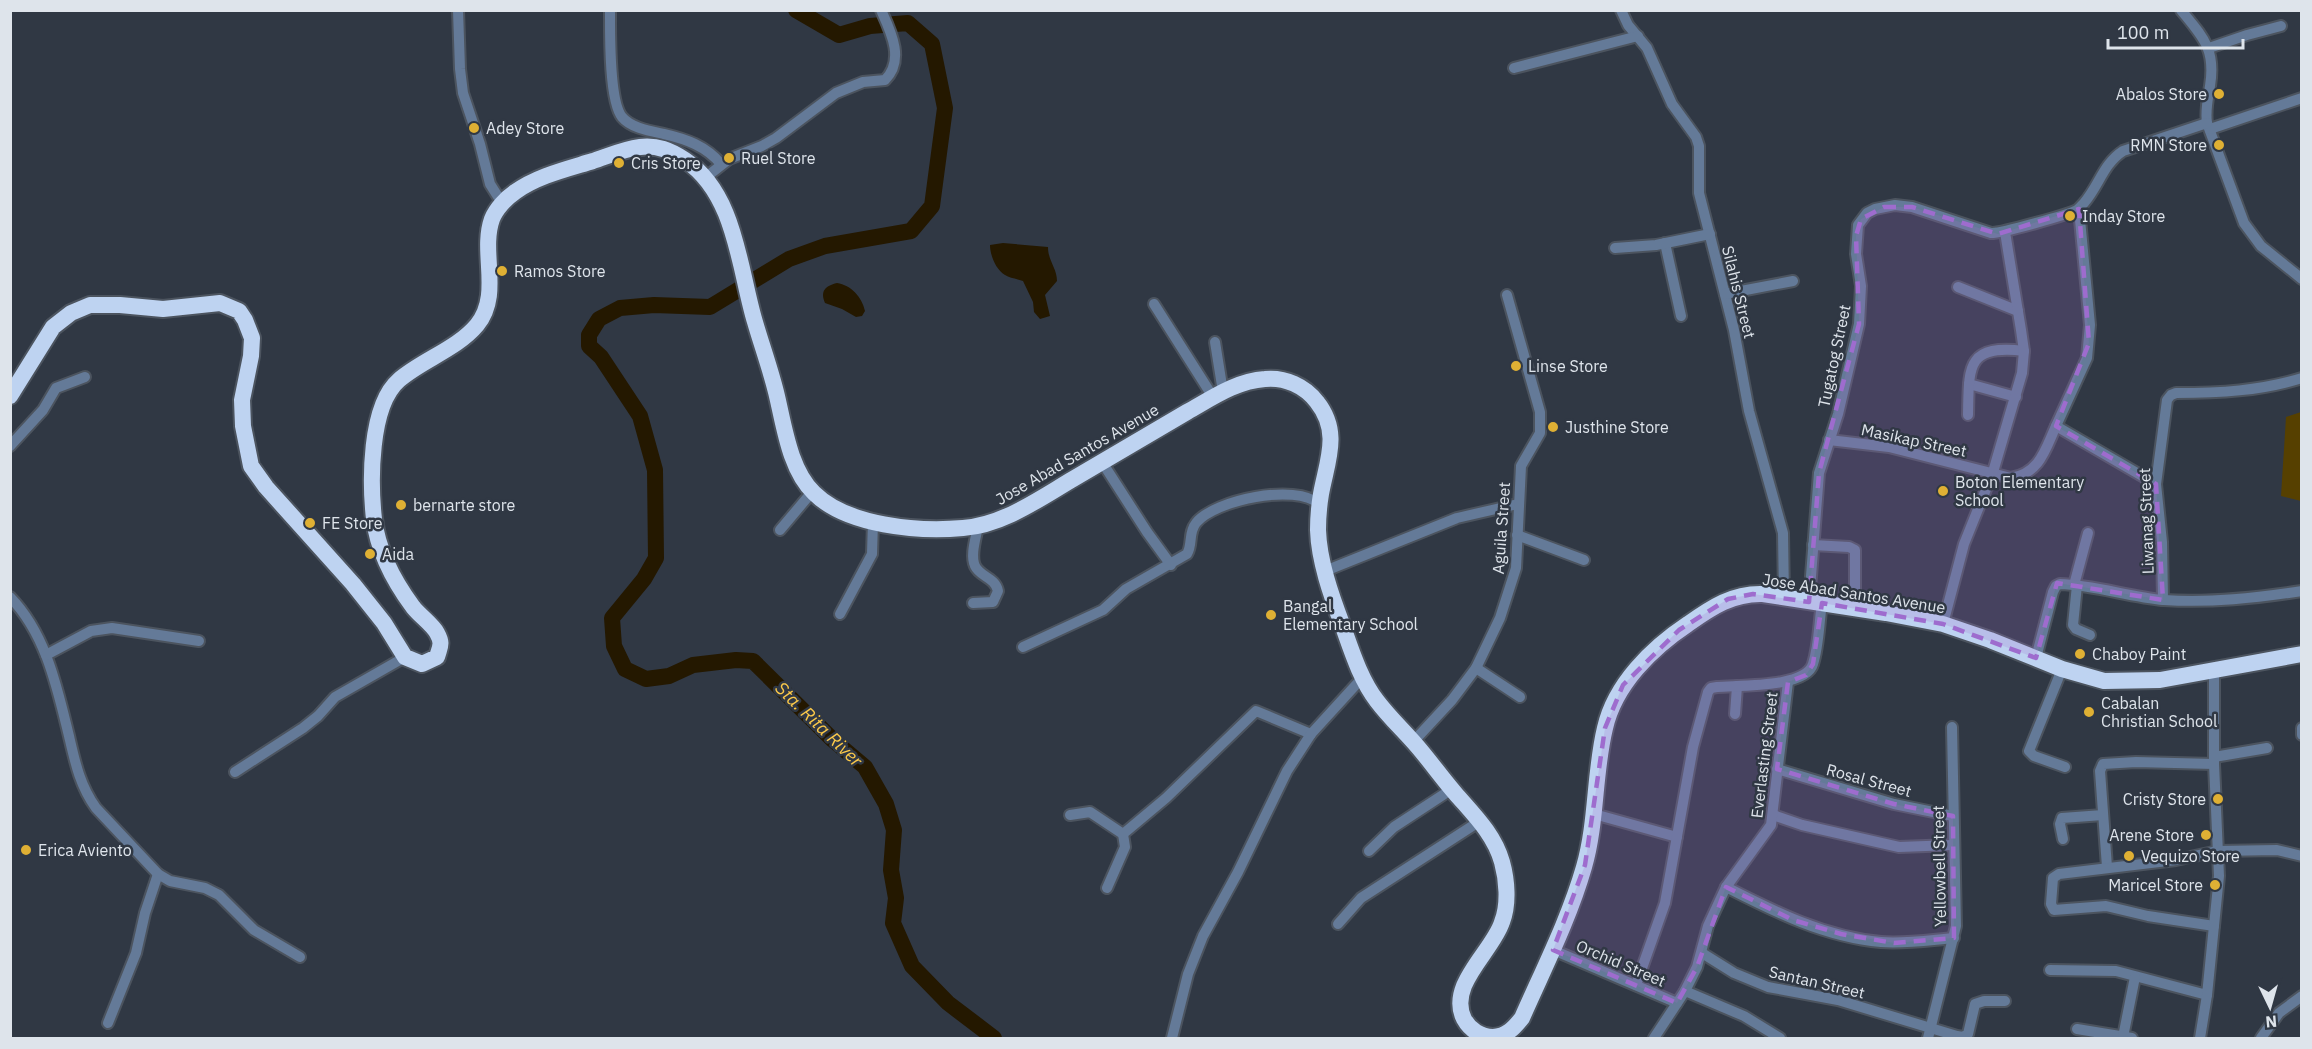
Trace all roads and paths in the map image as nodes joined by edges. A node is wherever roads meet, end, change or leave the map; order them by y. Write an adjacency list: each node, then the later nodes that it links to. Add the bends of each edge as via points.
1 (458, 10): 14 (street, via 463,93 490,184)
2 (610, 10): 12 (street, via 611,57 620,115 629,124 702,147)
3 (881, 10): 12 (street, via 894,37 894,63 885,80 863,82 836,93 769,142)
4 (1621, 10): 7 (street, Silahis Street)
5 (2181, 10): 8 (street)
6 (2282, 26): 8 (street)
7 (1638, 36): 9 (street); 17 (street, Silahis Street, via 1653,58 1672,104 1696,137 1699,193)
8 (2209, 48): 11 (street)
9 (1514, 68)
10 (2301, 99): 11 (street)
11 (2208, 126): 15 (street, via 2123,151 2105,168); 20 (street, via 2233,196 2252,235)
12 (721, 164): 13 (street)
13 (705, 178): 14 (highway, Jose Abad Santos Avenue, via 678,155 645,146 532,182); 43 (highway, Jose Abad Santos Avenue, via 728,219 795,462)
14 (502, 203): 70 (highway, Jose Abad Santos Avenue, via 490,228 487,310 468,334 394,384 380,415 373,483 379,548 391,574 416,612 437,633 441,645 437,657 422,664)
15 (2079, 209): 16 (street, Tugatog Street); 37 (street, via 2089,343 2087,358)
16 (2005, 232): 26 (street); 38 (street, Tugatog Street, via 1991,233 1920,209 1895,205 1875,209 1861,219 1856,236 1861,286 1859,324)
17 (1710, 234): 18 (street); 23 (street, Silahis Street)
18 (1665, 243): 19 (street); 27 (street)
19 (1615, 248)
20 (2301, 279)
21 (1793, 281): 23 (street)
22 (1958, 287): 26 (street)
23 (1725, 294): 58 (street, Silahis Street, via 1749,411 1781,520)
24 (1507, 295): 45 (street, Aguila Street, via 1541,424 1521,466)
25 (1154, 304): 33 (street)
26 (2018, 311): 29 (street)
27 (1681, 316)
28 (1215, 342): 33 (street)
29 (2024, 351): 32 (street, via 2000,349 1982,355 1971,368); 35 (street)
30 (85, 377): 39 (street, via 56,388 43,410)
31 (2301, 378): 42 (street, Liwanag Street, via 2259,388 2171,395 2167,400)
32 (1969, 384): 35 (street); 36 (street)
33 (1218, 394): 40 (highway, Jose Abad Santos Avenue); 44 (highway, Jose Abad Santos Avenue, via 1243,383 1274,378 1296,384 1312,395 1325,415 1332,440)
34 (10, 396): 70 (highway, via 53,327 90,305 163,309 220,303 239,311 252,338 242,400 251,466 384,623)
35 (2016, 398): 41 (street)
36 (1968, 415)
37 (2056, 426): 41 (street, Masikap Street, via 2040,460 2024,476 2011,478); 42 (street)
38 (1829, 440): 41 (street, Masikap Street, via 1889,447); 51 (street, Tugatog Street, via 1820,473)
39 (10, 446)
40 (1102, 462): 47 (highway, Jose Abad Santos Avenue, via 1025,507); 53 (street)
41 (1993, 472): 64 (street, via 1964,544)
42 (2156, 484): 59 (street, Liwanag Street)
43 (812, 492): 46 (highway, Jose Abad Santos Avenue, via 835,509); 48 (street)
44 (1319, 504): 53 (street, via 1303,496 1277,495 1226,506 1196,523 1190,536 1190,550); 54 (highway, Jose Abad Santos Avenue, via 1319,541)
45 (1518, 504): 50 (street, Aguila Street); 54 (street, via 1457,518)
46 (873, 522): 47 (highway, Jose Abad Santos Avenue, via 933,529); 63 (street, via 872,554)
47 (978, 526): 61 (street, via 975,566 998,591 993,602)
48 (780, 530)
49 (2088, 533): 55 (street)
50 (1517, 535): 52 (street); 72 (street, Aguila Street, via 1516,568 1509,594)
51 (1813, 545): 60 (street, Tugatog Street); 62 (street, via 1856,550)
52 (1584, 560)
53 (1171, 565): 67 (street, via 1126,589 1102,610)
54 (1325, 571): 75 (highway, Jose Abad Santos Avenue)
55 (2076, 585): 59 (street); 65 (street, via 2073,625); 71 (street, via 2056,586)
56 (2301, 591): 59 (street, via 2230,600)
57 (10, 597): 69 (street, via 36,630)
58 (1784, 598): 60 (highway, Jose Abad Santos Avenue); 91 (highway, Jose Abad Santos Avenue, via 1753,594 1728,599 1679,630 1642,663 1623,685 1605,728)
59 (2163, 600)
60 (1815, 602): 62 (highway, Jose Abad Santos Avenue); 76 (street, Everlasting Street, via 1814,664 1806,675)
61 (973, 603)
62 (1856, 608): 64 (highway, Jose Abad Santos Avenue)
63 (840, 614)
64 (1943, 624): 71 (highway, Jose Abad Santos Avenue)
65 (2090, 635)
66 (199, 641): 69 (street, via 112,628 91,631)
67 (1023, 647)
68 (2301, 654): 74 (highway, Jose Abad Santos Avenue)
69 (46, 655): 105 (street, via 78,776 87,796)
70 (405, 657): 89 (street, via 335,697 303,728)
71 (2036, 658): 73 (highway, Jose Abad Santos Avenue)
72 (1476, 668): 78 (street); 84 (street, Aguila Street)
73 (2062, 669): 74 (highway, Jose Abad Santos Avenue, via 2104,681 2125,682); 87 (street, via 2029,751)
74 (2214, 670): 86 (street)
75 (1363, 677): 82 (street); 84 (highway, Jose Abad Santos Avenue, via 1379,705)
76 (1788, 682): 77 (street); 88 (street, Everlasting Street)
77 (1737, 686): 79 (street); 98 (street, via 1711,688 1708,692 1693,747)
78 (1520, 697)
79 (1735, 714)
80 (1952, 727): 95 (street, Yellowbell Street)
81 (2301, 728): 83 (street)
82 (1311, 734): 97 (street, via 1256,711); 127 (street, via 1287,771 1203,936 1188,974)
83 (2301, 735)
84 (1413, 742): 90 (highway, Jose Abad Santos Avenue)
85 (2267, 747): 86 (street)
86 (2214, 761): 94 (street, via 2103,764); 102 (street)
87 (2065, 767)
88 (1778, 769): 93 (street, Everlasting Street); 95 (street, Rosal Street, via 1894,804)
89 (235, 772)
90 (1452, 789): 96 (highway, Jose Abad Santos Avenue); 101 (street, via 1394,827)
91 (1594, 814): 98 (street); 111 (highway, Jose Abad Santos Avenue, via 1585,865)
92 (1070, 815): 97 (street, via 1090,812)
93 (1773, 815): 100 (street, via 1899,847); 106 (street, Everlasting Street, via 1766,833)
94 (2103, 815): 99 (street, via 2062,818); 104 (street)
95 (1953, 816): 100 (street, Yellowbell Street)
96 (1480, 821): 108 (street, via 1361,898); 126 (highway, Jose Abad Santos Avenue, via 1497,846 1502,862 1505,907 1502,924 1468,977 1460,1011 1473,1031)
97 (1123, 834): 107 (street, via 1125,847)
98 (1677, 837): 116 (street, via 1665,903)
99 (2063, 839)
100 (1953, 844): 110 (street, Yellowbell Street)
101 (1369, 851)
102 (2218, 851): 103 (street, via 2277,850); 104 (street); 109 (street)
103 (2301, 856)
104 (2107, 867): 109 (street, via 2055,875 2051,907 2054,910 2106,906)
105 (158, 874): 113 (street, via 219,895 254,930); 122 (street, via 136,953)
106 (1726, 887): 110 (street, via 1793,920 1841,934 1894,943); 112 (street, Everlasting Street, via 1708,926)
107 (1107, 888)
108 (1338, 924)
109 (2214, 926): 118 (street)
110 (1954, 938): 124 (street, Yellowbell Street)
111 (1553, 950): 116 (street, Orchid Street); 126 (highway, Jose Abad Santos Avenue, via 1522,1018 1511,1032)
112 (1702, 953): 117 (street, Everlasting Street); 124 (street, Santan Street, via 1768,987 1838,1000)
113 (300, 957)
114 (2050, 970): 115 (street, via 2100,969)
115 (2135, 977): 118 (street); 130 (street)
116 (1636, 985): 121 (street, Orchid Street)
117 (1685, 991): 121 (street, Everlasting Street); 129 (street, via 1744,1016)
118 (2207, 995): 131 (street)
119 (2301, 996): 132 (street, via 2279,1013)
120 (2005, 1002): 124 (street, Santan Street, via 1976,1004 1968,1034 1963,1037)
121 (1677, 1003): 128 (street, Everlasting Street)
122 (108, 1023)
123 (2077, 1029): 125 (street)
124 (1929, 1034)
125 (2111, 1036): 130 (street)
126 (1499, 1037)
127 (1172, 1038)
128 (1654, 1038)
129 (1780, 1038)
130 (2128, 1038)
131 (2200, 1038)
132 (2261, 1038)

